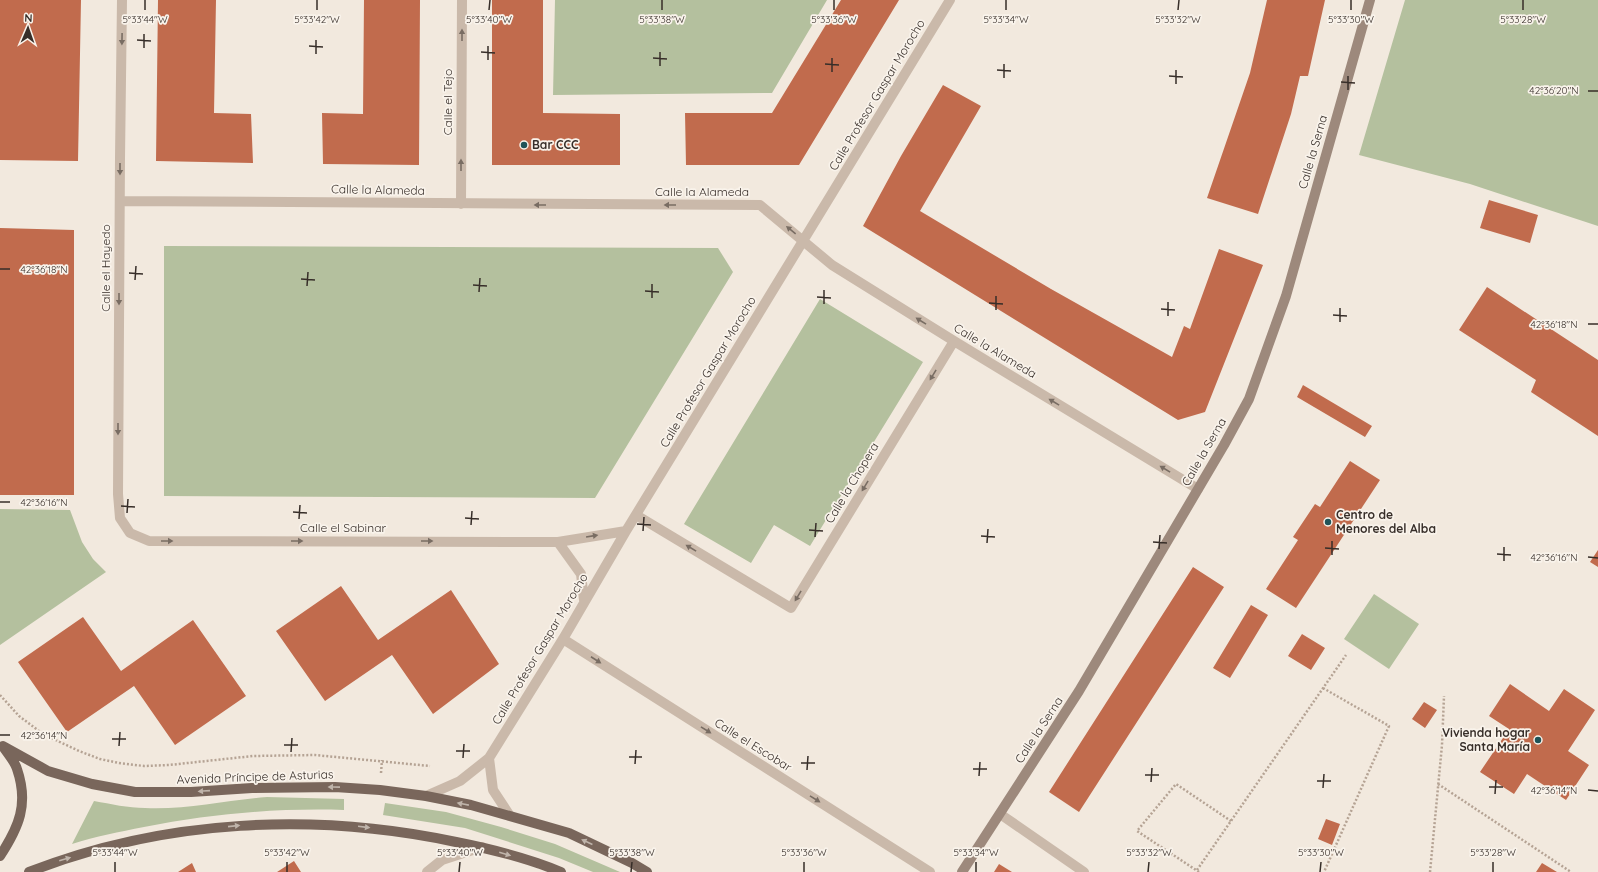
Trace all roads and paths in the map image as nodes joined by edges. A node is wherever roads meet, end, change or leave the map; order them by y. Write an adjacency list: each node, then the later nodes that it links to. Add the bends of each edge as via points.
1 (122, 0): 5 (street, Calle el Hayedo, one-way to 5)
2 (462, 0): 6 (street, Calle el Tejo, one-way to 2)
3 (950, 0): 7 (street, Calle Profesor Gaspar Morocho)
4 (1370, 0): 9 (street, Calle la Serna, via 1286,296 1249,399)
5 (120, 201): 6 (street, Calle la Alameda); 12 (street, Calle el Hayedo, one-way to 12, via 118,494 120,518)
6 (461, 204): 7 (street, Calle la Alameda, one-way to 6, via 760,205)
7 (804, 240): 8 (street, Calle la Alameda, one-way to 7, via 832,265); 10 (street, Calle Profesor Gaspar Morocho)
8 (954, 341): 9 (street, Calle la Alameda, one-way to 8); 10 (street, Calle la Chopera, one-way to 10, via 791,608)
9 (1198, 489): 25 (street, Calle la Serna, via 1079,691)
10 (636, 515): 11 (street, Calle Profesor Gaspar Morocho)
11 (626, 531): 13 (street, Calle el Sabinar, one-way to 11); 14 (street, Calle Profesor Gaspar Morocho)
12 (130, 533): 13 (street, Calle el Sabinar, one-way to 13, via 149,541)
13 (558, 542): 14 (street, via 581,574)
14 (584, 600): 15 (street, Calle Profesor Gaspar Morocho)
15 (563, 639): 21 (street, Calle Profesor Gaspar Morocho); 35 (street, Calle el Escobar, one-way to 35)
16 (1346, 655): 17 (path)
17 (1323, 688): 27 (path); 38 (path, via 1389,726)
18 (0, 695): 22 (path, via 19,716 43,734 79,751 119,763 169,765 253,756 315,755)
19 (1444, 696): 23 (path)
20 (2, 745): 24 (main road, Avenida Príncipe de Asturias, one-way to 20, via 336,786 135,792 92,784 48,771); 29 (main road, via 17,768 23,792 21,818)
21 (489, 758): 24 (street, Calle Profesor Gaspar Morocho, via 460,781); 26 (street, via 493,790)
22 (430, 766)
23 (1438, 784): 39 (path); 40 (path)
24 (426, 796): 26 (main road, Avenida Príncipe de Asturias, one-way to 24)
25 (1000, 814): 36 (street, Calle la Serna); 37 (street)
26 (510, 816): 34 (main road, Avenida Príncipe de Asturias, one-way to 26, via 569,833)
27 (1231, 821): 30 (path); 30 (path, via 1176,784 1137,831)
28 (482, 847): 31 (main road, one-way to 28, via 56,861 134,840 191,830 244,825 358,826 418,834); 32 (street, via 442,860); 33 (main road, one-way to 33)
29 (0, 856)
30 (1198, 871)
31 (29, 872)
32 (427, 872)
33 (561, 872)
34 (647, 872)
35 (930, 872)
36 (962, 872)
37 (1084, 872)
38 (1324, 872)
39 (1430, 872)
40 (1571, 872)

